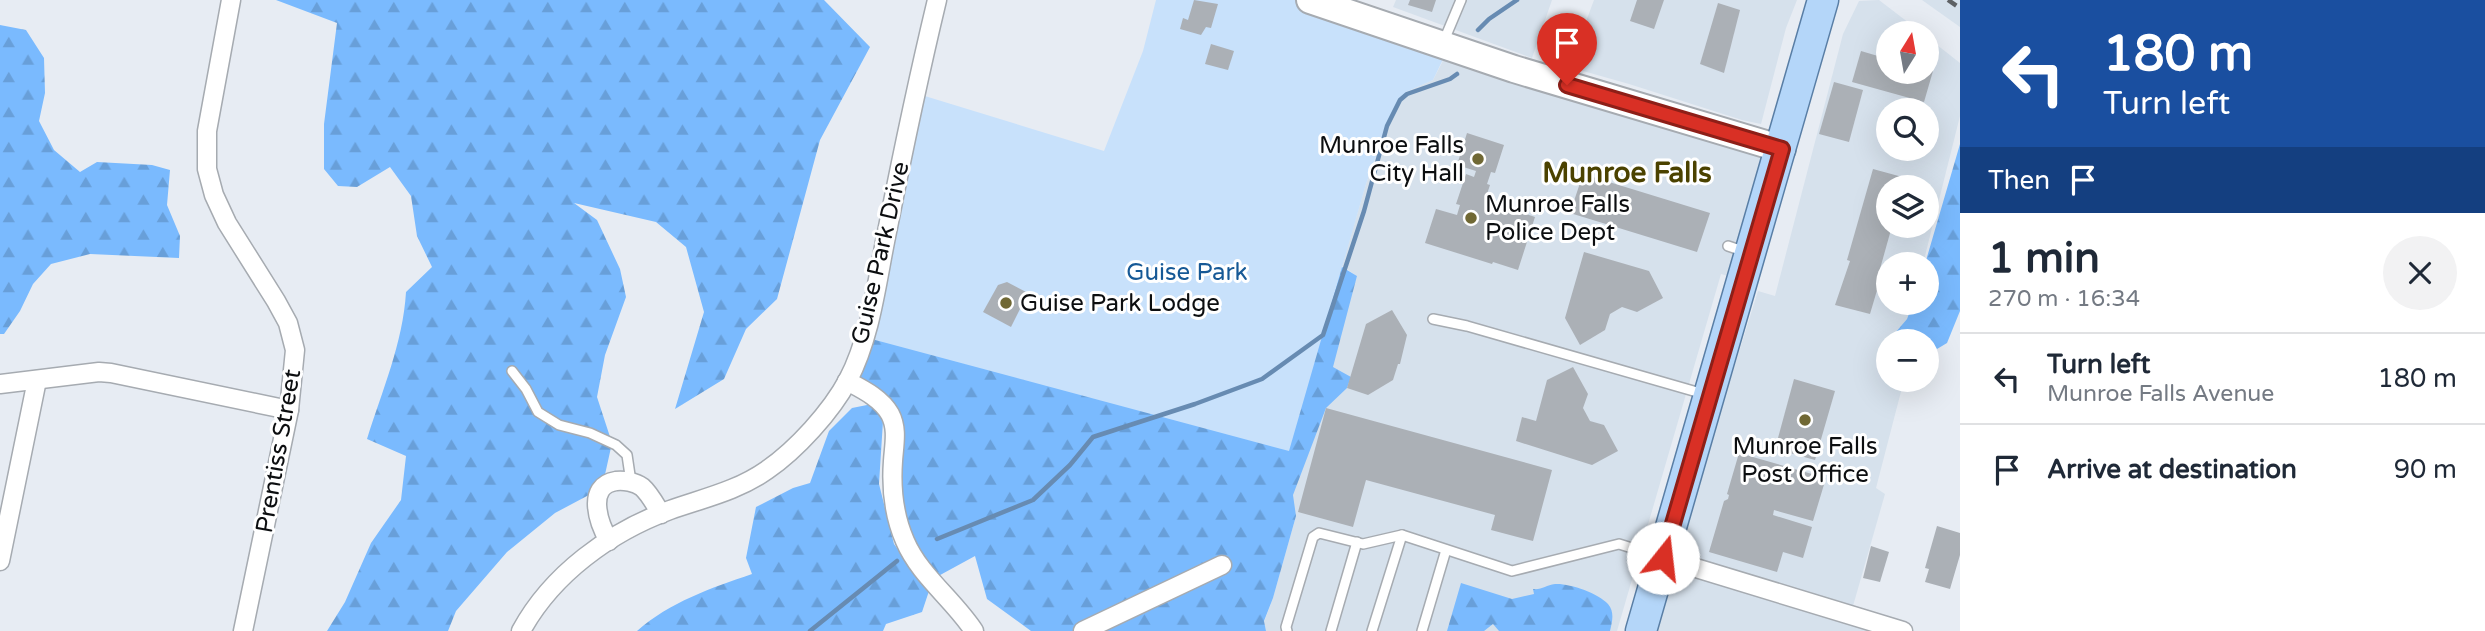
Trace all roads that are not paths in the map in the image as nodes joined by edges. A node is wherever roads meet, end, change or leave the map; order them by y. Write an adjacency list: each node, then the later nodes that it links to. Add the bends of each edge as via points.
1 (232, 0): 14 (street, Prentiss Street, via 207,131 207,169 227,223 293,337)
2 (937, 0): 11 (street, Guise Park Drive, via 869,318)
3 (1310, 0): 6 (street)
4 (1461, 0): 6 (lane)
5 (1823, 0): 7 (main road)
6 (1442, 44): 7 (street)
7 (1782, 149): 13 (main road, via 1740,249)
8 (1433, 320): 13 (lane)
9 (512, 371): 15 (lane, via 538,412 559,425 617,445 627,456)
10 (37, 380): 12 (street); 14 (street, via 111,373); 22 (street)
11 (847, 381): 16 (street, Guise Park Drive, via 812,430 765,472 724,493); 26 (street, via 876,398 891,416 896,436 893,498 904,539 920,566)
12 (0, 384)
13 (1709, 395): 21 (main road)
14 (289, 410): 24 (street, Prentiss Street)
15 (631, 482): 16 (street, via 642,486); 18 (street, via 611,482 598,496 598,518)
16 (661, 514): 18 (street, Guise Park Drive)
17 (1402, 535): 19 (lane); 20 (lane); 30 (lane)
18 (608, 541): 25 (street, Guise Park Drive, via 571,569)
19 (1357, 542): 28 (lane, via 1315,534); 29 (lane)
20 (1446, 550): 21 (lane, via 1512,571 1619,544); 31 (lane)
21 (1663, 558): 32 (main road); 33 (street)
22 (0, 561)
23 (1222, 565): 27 (street)
24 (243, 631)
25 (521, 631)
26 (974, 631)
27 (1083, 631)
28 (1287, 631)
29 (1331, 631)
30 (1372, 631)
31 (1422, 631)
32 (1641, 631)
33 (1903, 631)

